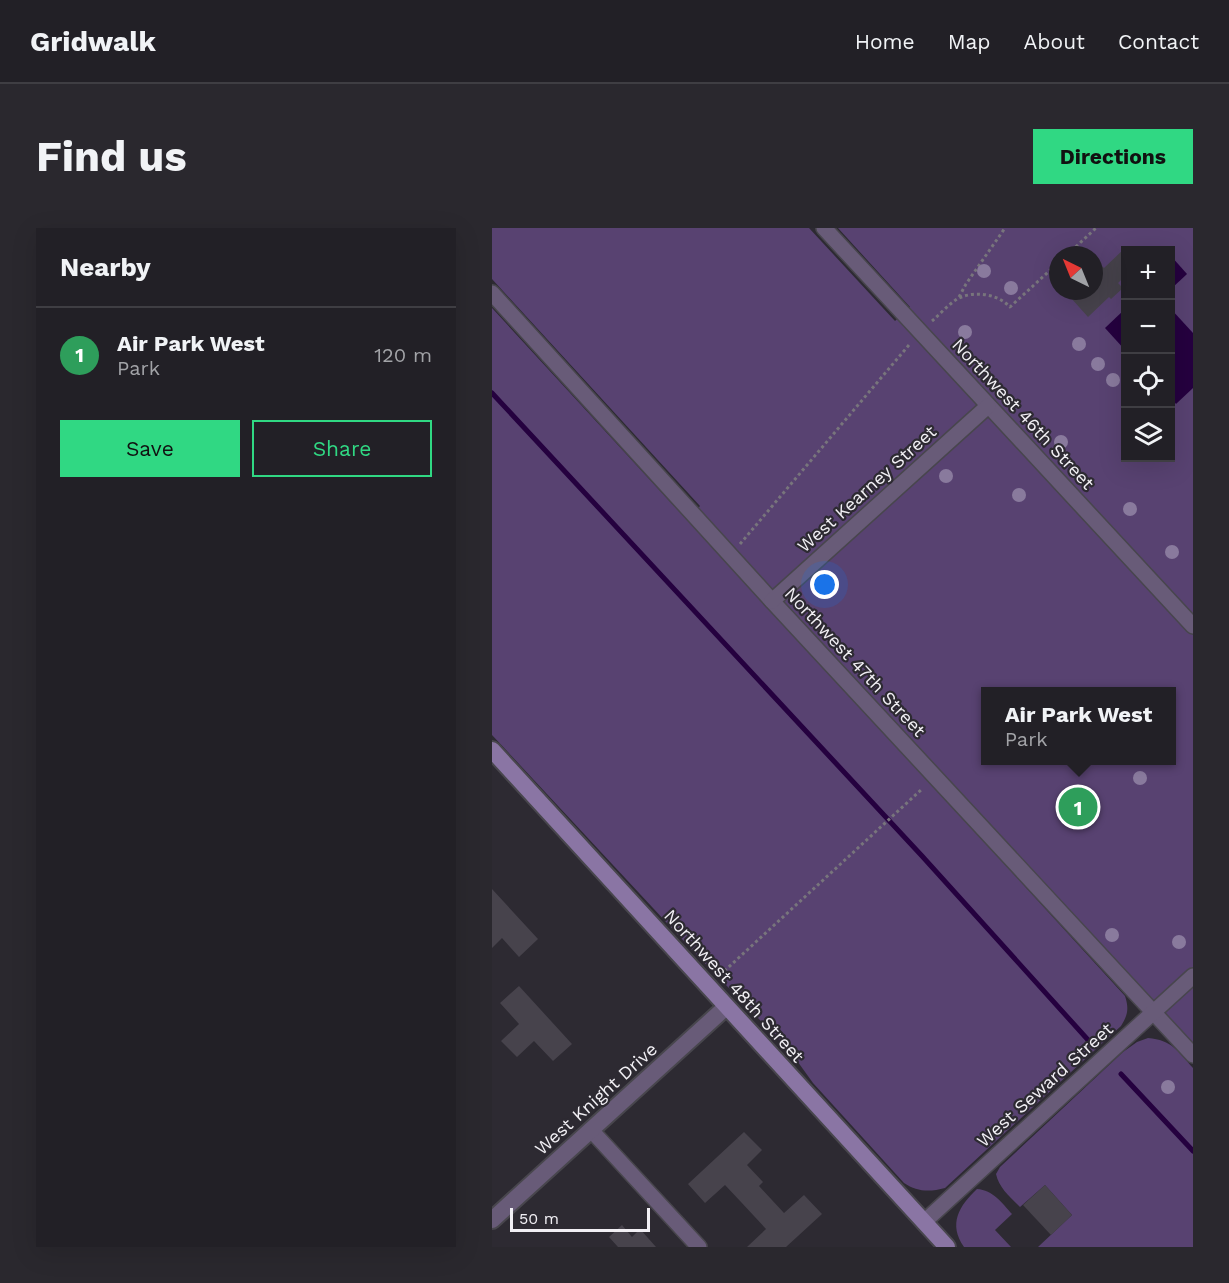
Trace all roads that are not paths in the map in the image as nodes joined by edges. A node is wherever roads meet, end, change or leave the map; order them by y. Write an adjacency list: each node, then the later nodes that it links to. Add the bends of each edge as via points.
1 (824, 228): 3 (street, Northwest 46th Street)
2 (492, 293): 4 (street, Northwest 47th Street)
3 (988, 406): 4 (street, West Kearney Street); 5 (street, Northwest 46th Street)
4 (772, 602): 9 (street, Northwest 47th Street)
5 (1193, 626)
6 (492, 750): 8 (main road, Northwest 48th Street)
7 (1193, 976): 9 (street, West Seward Street)
8 (726, 1007): 11 (street, West Knight Drive); 13 (main road, Northwest 48th Street)
9 (1154, 1013): 10 (street, Northwest 47th Street); 13 (street, West Seward Street)
10 (1193, 1055)
11 (591, 1130): 12 (street, West Knight Drive); 14 (street)
12 (492, 1220)
13 (924, 1222): 15 (main road, Northwest 48th Street)
14 (699, 1247)
15 (947, 1247)

